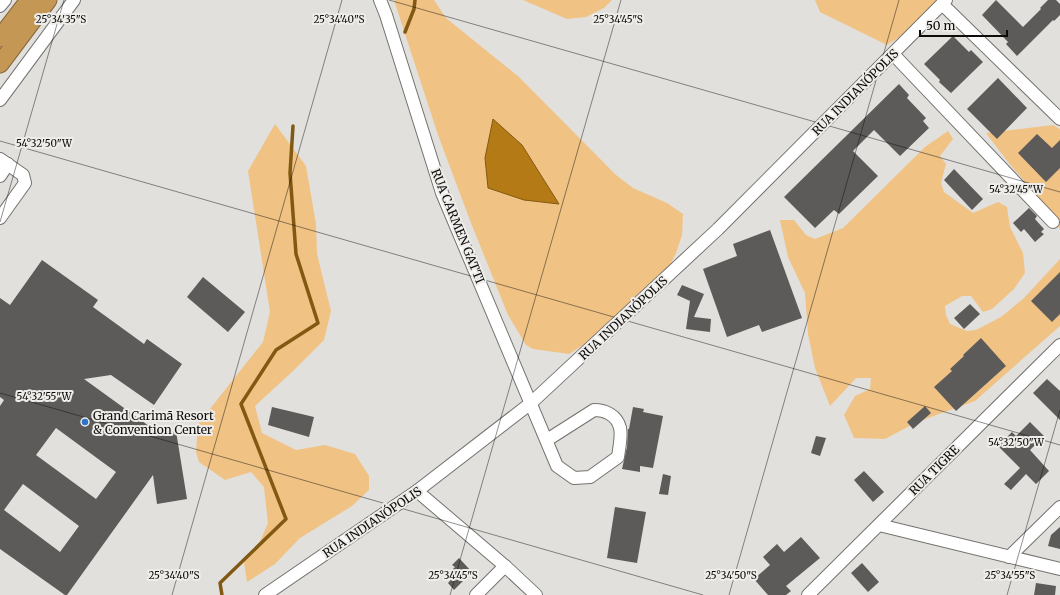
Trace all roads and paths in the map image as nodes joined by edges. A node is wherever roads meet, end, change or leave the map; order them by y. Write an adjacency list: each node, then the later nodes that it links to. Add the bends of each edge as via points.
1 (5, 0): 7 (street)
2 (29, 0): 8 (highway)
3 (48, 0): 10 (highway)
4 (74, 0): 11 (street)
5 (380, 0): 18 (street, RUA CARMEN GATTI, via 442,193)
6 (944, 2): 9 (street, RUA INDIANÓPOLIS); 12 (street)
7 (0, 6)
8 (0, 38)
9 (893, 54): 16 (street); 18 (street, RUA INDIANÓPOLIS, via 718,229)
10 (0, 64)
11 (0, 100)
12 (1060, 119)
13 (4, 161): 14 (street); 15 (street, via 23,175 25,183)
14 (0, 176)
15 (0, 218)
16 (1053, 222)
17 (1060, 345): 22 (street, RUA TIGRE)
18 (531, 403): 19 (street, RUA CARMEN GATTI); 20 (street, RUA INDIANÓPOLIS)
19 (546, 440): 19 (street, via 594,410 602,410 614,416 620,428 618,457 590,477 574,478 557,466)
20 (417, 491): 24 (street); 26 (street, RUA INDIANÓPOLIS)
21 (1060, 507): 23 (street)
22 (879, 525): 23 (street); 29 (street, RUA TIGRE)
23 (1009, 557): 25 (street)
24 (505, 566): 27 (street); 28 (street)
25 (1060, 569)
26 (264, 595)
27 (476, 595)
28 (536, 595)
29 (808, 595)

